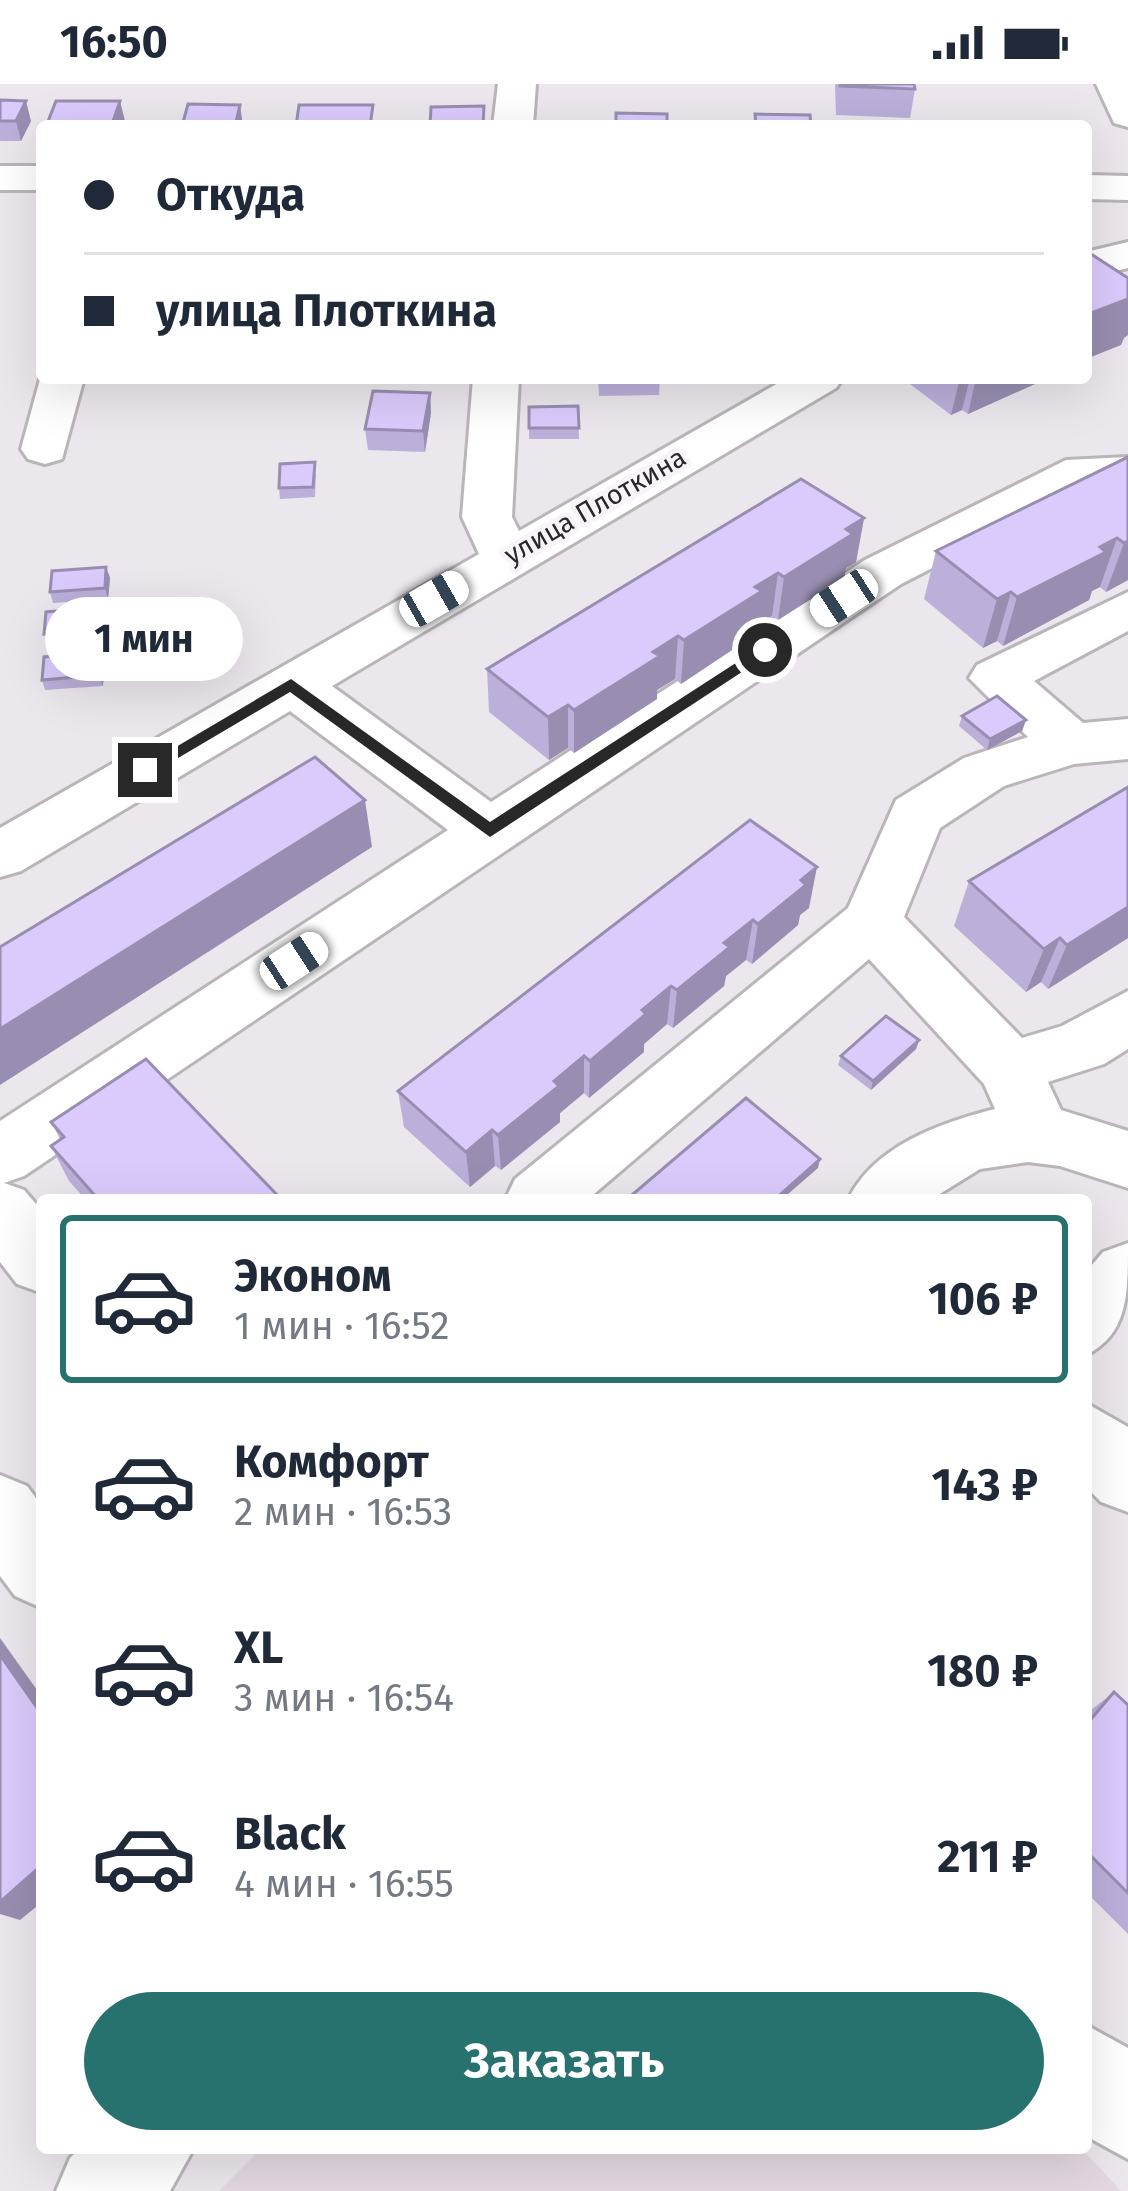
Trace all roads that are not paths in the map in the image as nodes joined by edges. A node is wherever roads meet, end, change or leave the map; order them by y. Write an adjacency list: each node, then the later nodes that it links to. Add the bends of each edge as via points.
1 (517, 84): 4 (street)
2 (1114, 84): 3 (street)
3 (1128, 115)
4 (514, 120)
5 (0, 178): 6 (street)
6 (36, 178)
7 (1092, 187): 8 (street)
8 (1128, 188)
9 (1128, 254): 10 (street)
10 (1092, 265)
11 (1092, 268): 12 (street)
12 (1128, 272)
13 (60, 384): 16 (street)
14 (496, 384): 18 (street, via 487,517)
15 (809, 384): 18 (street, улица Плоткина)
16 (44, 449)
17 (1128, 472): 22 (street, via 1083,471 883,572)
18 (506, 557): 20 (street, улица Плоткина)
19 (1128, 609): 21 (street, via 976,662)
20 (291, 685): 22 (street); 23 (street, улица Плоткина)
21 (1100, 742): 24 (street, via 984,772 916,815)
22 (490, 831): 28 (street)
23 (0, 855)
24 (872, 922): 26 (street); 30 (street)
25 (1128, 1016): 26 (street, via 1082,1046)
26 (1010, 1068): 27 (street)
27 (1037, 1133): 29 (street); 31 (street, via 970,1139)
28 (0, 1156)
29 (1128, 1160)
30 (546, 1194)
31 (888, 1194)
32 (0, 1211): 33 (street)
33 (36, 1255)
34 (1128, 1274): 35 (street)
35 (1092, 1316)
36 (1092, 1443): 37 (street)
37 (1128, 1476)
38 (0, 1512): 39 (street)
39 (36, 1561)
40 (1092, 2076): 41 (street)
41 (1128, 2113)
42 (142, 2154): 43 (street)
43 (104, 2191)

